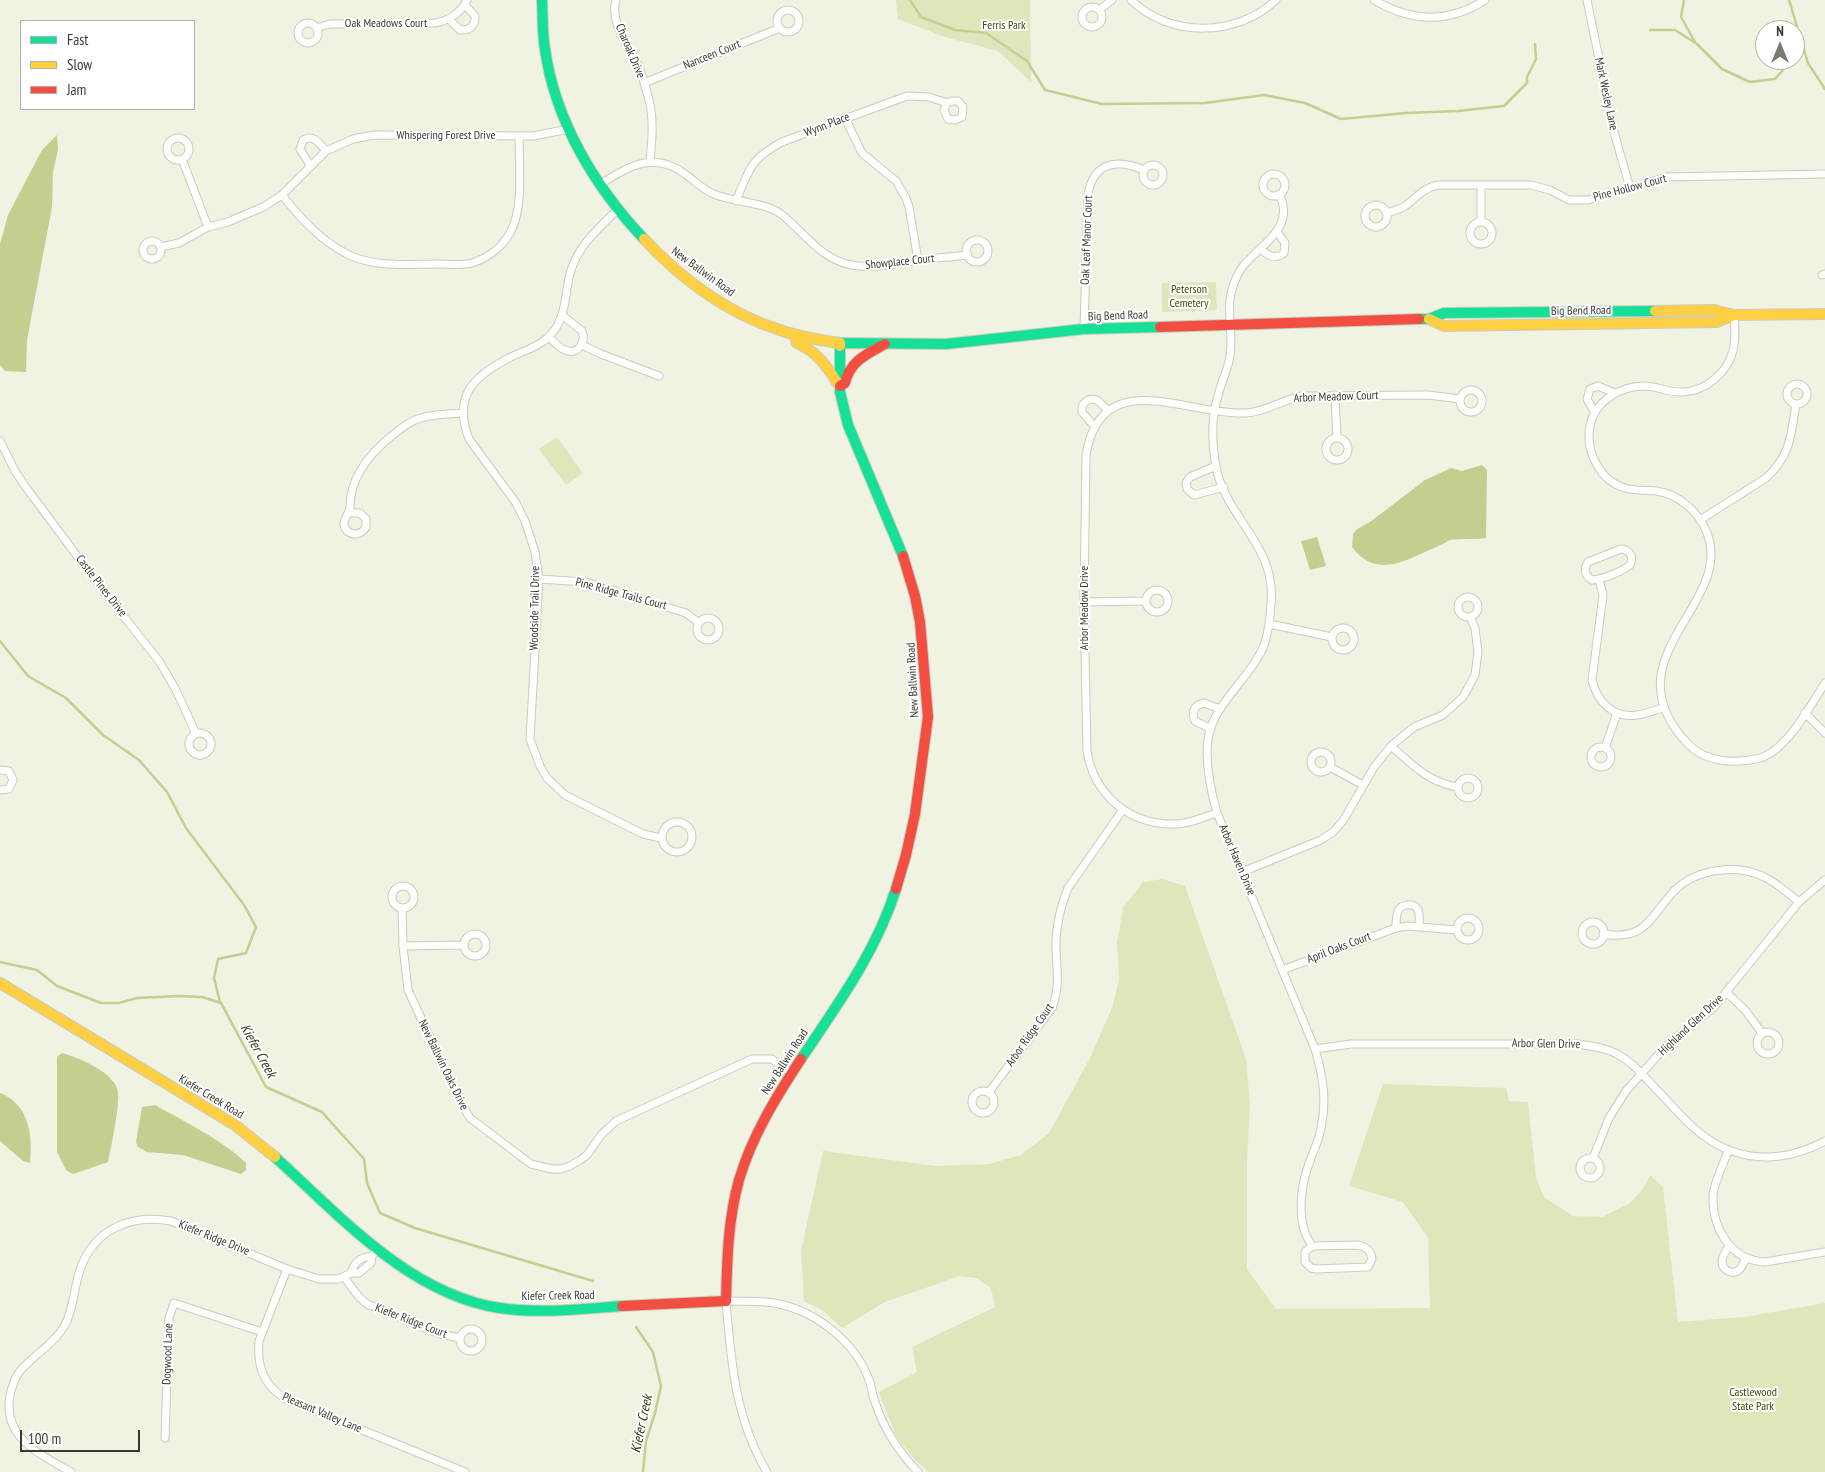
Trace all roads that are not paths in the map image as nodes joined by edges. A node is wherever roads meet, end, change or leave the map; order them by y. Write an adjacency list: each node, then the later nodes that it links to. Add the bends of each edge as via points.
1 (542, 0): 17 (street, New Ballwin Road, via 546,58)
2 (616, 0): 14 (street, Charoak Drive, via 617,24)
3 (1112, 0): 10 (street)
4 (1131, 0): 5 (street, via 1150,15 1174,25 1218,28 1246,20)
5 (1276, 0)
6 (1374, 0): 7 (street, via 1404,14 1432,18 1458,13)
7 (1485, 0)
8 (1587, 0): 27 (street, Mark Wesley Lane, via 1614,132)
9 (466, 2): 11 (street); 11 (street, via 475,16 474,25 460,30)
10 (1099, 10)
11 (452, 17): 12 (street, Oak Meadows Court, via 427,25 330,24)
12 (316, 28)
13 (780, 28): 14 (street, Nanceen Court)
14 (644, 83): 21 (street, Charoak Drive, via 651,116)
15 (947, 103): 16 (street, Wynn Place, via 929,97 907,96)
16 (845, 118): 30 (street, Wynn Place, via 782,142 758,157 746,175); 39 (street, via 862,153 896,181 906,198)
17 (569, 129): 18 (street, Whispering Forest Drive); 25 (street, New Ballwin Road)
18 (519, 136): 19 (street, Whispering Forest Drive, via 374,135); 29 (street, via 516,222 498,249 473,263 381,264 360,260 339,250 306,225)
19 (326, 150): 22 (street, Whispering Forest Drive); 22 (street, via 314,138 303,140 300,149)
20 (182, 159): 34 (street)
21 (650, 161): 25 (street, via 624,169); 30 (street, Showplace Court, via 680,170 714,195)
22 (310, 165): 29 (street, Whispering Forest Drive)
23 (1144, 170): 44 (street, Oak Leaf Manor Court, via 1124,163 1113,164 1104,168 1090,184)
24 (1825, 174): 27 (street, Pine Hollow Court, via 1667,177)
25 (599, 185): 31 (street, New Ballwin Road)
26 (1481, 185): 27 (street, Pine Hollow Court, via 1530,185 1578,201); 32 (street, Pine Hollow Court, via 1432,186 1404,207); 33 (street)
27 (1630, 188)
28 (1279, 194): 35 (street, via 1284,214)
29 (282, 195): 34 (street, Whispering Forest Drive, via 251,213)
30 (736, 201): 39 (street, Showplace Court, via 773,209 821,252 847,264 874,267)
31 (617, 210): 42 (street, Woodside Trail Drive, via 594,232 577,256); 45 (street, New Ballwin Road, via 659,255 709,294 758,321)
32 (1386, 213)
33 (1482, 222)
34 (208, 227): 36 (street, Whispering Forest Drive, via 179,243)
35 (1277, 232): 37 (street, Arbor Haven Drive); 37 (street, via 1286,243 1284,253 1280,257 1271,257)
36 (161, 247)
37 (1261, 249): 43 (street, Arbor Haven Drive, via 1237,276 1230,299)
38 (968, 255): 39 (street, Showplace Court)
39 (918, 260)
40 (1825, 314): 41 (street, Big Bend Road)
41 (1734, 315): 43 (street, Big Bend Road, via 1714,310 1444,313 1429,319); 52 (street, via 1733,352 1723,371 1707,385 1685,392 1632,386)
42 (562, 316): 46 (street, Woodside Trail Drive); 49 (street, via 582,331)
43 (1231, 326): 44 (street, Big Bend Road); 57 (street, Arbor Haven Drive, via 1230,356)
44 (1084, 329): 48 (street, Big Bend Road, via 946,344)
45 (794, 334): 47 (street, New Ballwin Road); 51 (street, via 797,343 821,358)
46 (549, 337): 49 (street, via 563,350 577,350); 58 (street, Woodside Trail Drive, via 477,378 465,398)
47 (840, 343): 48 (street, Big Bend Road); 51 (street, New Ballwin Road)
48 (886, 343): 51 (street, via 856,361 846,375 845,384)
49 (582, 345): 50 (street)
50 (659, 376)
51 (840, 386): 108 (street, New Ballwin Road, via 843,409 852,435 894,531 916,598 928,720 912,830 884,922 868,955)
52 (1615, 393): 59 (street, via 1601,404); 59 (street, via 1598,386 1590,389 1587,399)
53 (1334, 396): 54 (street, Arbor Meadow Court, via 1428,395); 57 (street, Arbor Meadow Court, via 1301,396 1258,412); 61 (street)
54 (1460, 399)
55 (1796, 404): 66 (street, via 1792,437 1774,471)
56 (1108, 410): 57 (street, via 1128,402 1148,400); 60 (street, Arbor Meadow Drive); 60 (street, via 1097,400 1089,399 1082,405 1082,412)
57 (1214, 410): 63 (street, Arbor Haven Drive)
58 (463, 413): 65 (street, via 409,422 382,444 367,460 353,485); 67 (street, Woodside Trail Drive, via 472,445 512,496 525,520 535,552)
59 (1596, 413): 66 (street, via 1590,427 1589,444 1601,472 1623,487 1671,495 1683,501)
60 (1095, 427): 70 (street, Arbor Meadow Drive, via 1086,455)
61 (1337, 438)
62 (0, 441): 82 (street, Castle Pines Drive, via 25,486 159,662)
63 (1216, 466): 64 (street, Arbor Haven Drive); 64 (street, via 1190,477 1187,489 1194,495)
64 (1224, 487): 73 (street, Arbor Haven Drive, via 1261,549 1268,570 1272,586)
65 (350, 513)
66 (1700, 520): 76 (street, via 1711,544 1707,578 1665,658 1661,683)
67 (538, 579): 72 (street, Pine Ridge Trails Court, via 586,582 686,613); 92 (street, Woodside Trail Drive, via 530,739 540,766 547,778 571,799 643,834)
68 (1599, 579): 68 (street, via 1630,565 1630,554 1625,549 1615,550 1588,562 1586,575 1592,580); 78 (street, via 1603,595 1592,680 1600,700)
69 (1146, 601): 70 (street)
70 (1084, 602): 90 (street, Arbor Meadow Drive, via 1087,751 1102,790)
71 (1470, 618): 83 (street, via 1475,628 1478,652 1475,676 1463,697 1443,715 1414,727)
72 (699, 623)
73 (1269, 624): 74 (street); 77 (street, Arbor Haven Drive, via 1262,650 1253,666)
74 (1332, 637)
75 (1825, 683): 79 (street)
76 (1664, 708): 78 (street, via 1635,716); 79 (street, via 1680,736 1691,747 1717,760 1733,762 1749,761 1776,750)
77 (1220, 709): 80 (street, Arbor Haven Drive); 80 (street, via 1204,703 1194,710 1195,721)
78 (1617, 713): 84 (street)
79 (1805, 713): 81 (street)
80 (1210, 729): 91 (street, Arbor Haven Drive, via 1208,773)
81 (1825, 733)
82 (196, 734)
83 (1391, 746): 87 (street); 88 (street, via 1425,775)
84 (1604, 748)
85 (1330, 768): 87 (street)
86 (0, 770): 89 (street, via 9,771 14,780 9,789)
87 (1362, 785): 93 (street, via 1343,821 1333,832)
88 (1457, 787)
89 (0, 790)
90 (1122, 810): 91 (street, Arbor Meadow Drive, via 1137,817 1173,824); 110 (street, Arbor Ridge Court, via 1068,888 1063,901 1056,931 1058,986 1052,1008)
91 (1217, 813): 93 (street, Arbor Haven Drive)
92 (661, 838): 92 (street, Woodside Trail Drive, via 670,851 680,852 689,846 692,836 685,824 676,822 664,829)
93 (1242, 872): 103 (street, Arbor Haven Drive)
94 (1825, 880): 95 (street, Highland Glen Drive)
95 (1799, 902): 100 (street, via 1767,879 1742,871 1720,870 1696,877 1676,889 1644,927 1618,937); 105 (street, Highland Glen Drive)
96 (402, 908): 102 (street, New Ballwin Oaks Drive)
97 (1419, 926): 98 (street, April Oaks Court); 98 (street, via 1418,911 1409,905 1399,909); 99 (street, April Oaks Court)
98 (1396, 928): 103 (street, April Oaks Court)
99 (1457, 930)
100 (1603, 934)
101 (464, 945): 102 (street)
102 (402, 946): 108 (street, New Ballwin Oaks Drive, via 408,990 464,1110 531,1164 552,1169 570,1166 587,1155 616,1120 752,1059 772,1059)
103 (1282, 970): 107 (street, Arbor Haven Drive)
104 (0, 983): 117 (street, Kiefer Creek Road, via 235,1125 267,1150)
105 (1726, 992): 106 (street); 109 (street, Highland Glen Drive, via 1703,1017 1666,1046)
106 (1762, 1033)
107 (1315, 1049): 109 (street, Arbor Glen Drive, via 1351,1044 1576,1044 1607,1049 1630,1062); 114 (street, Arbor Haven Drive, via 1322,1072 1324,1112 1306,1175 1301,1218)
108 (792, 1073): 121 (street, New Ballwin Road, via 763,1122 744,1166 727,1245)
109 (1642, 1074): 112 (street, Arbor Glen Drive, via 1693,1128); 113 (street, Highland Glen Drive, via 1617,1104)
110 (989, 1092)
111 (1825, 1141): 112 (street, Arbor Glen Drive, via 1809,1149 1774,1157 1758,1158)
112 (1728, 1151): 115 (street, via 1713,1194 1718,1225)
113 (1593, 1158)
114 (1312, 1246): 114 (street, via 1304,1258 1310,1268 1362,1268 1368,1266 1372,1259 1370,1251 1358,1245)
115 (1729, 1246): 118 (street); 118 (street, via 1722,1259 1726,1270 1737,1271)
116 (1825, 1252): 118 (street, via 1765,1262)
117 (374, 1253): 120 (street, Kiefer Ridge Drive, via 365,1268); 121 (street, Kiefer Creek Road, via 467,1300 499,1308 536,1311)
118 (1746, 1258)
119 (287, 1268): 120 (street, Kiefer Ridge Drive, via 319,1280); 122 (street, Pleasant Valley Lane); 125 (street, Kiefer Ridge Drive, via 183,1225 155,1218 123,1223 98,1240 80,1270 67,1321 56,1337 19,1372 9,1399 13,1426 24,1442)
120 (348, 1275): 123 (street, Kiefer Ridge Court, via 366,1304 440,1334)
121 (726, 1301): 127 (street, New Ballwin Road, via 742,1417 750,1441); 128 (street, Kiefer Creek Road, via 795,1308 834,1332 857,1357 869,1379 886,1430 904,1458)
122 (262, 1332): 124 (street, Dogwood Lane, via 174,1303 169,1318); 126 (street, Pleasant Valley Lane, via 258,1352 260,1369 262,1377 275,1392)
123 (460, 1338)
124 (165, 1438)
125 (71, 1472)
126 (465, 1472)
127 (767, 1472)
128 (918, 1472)

